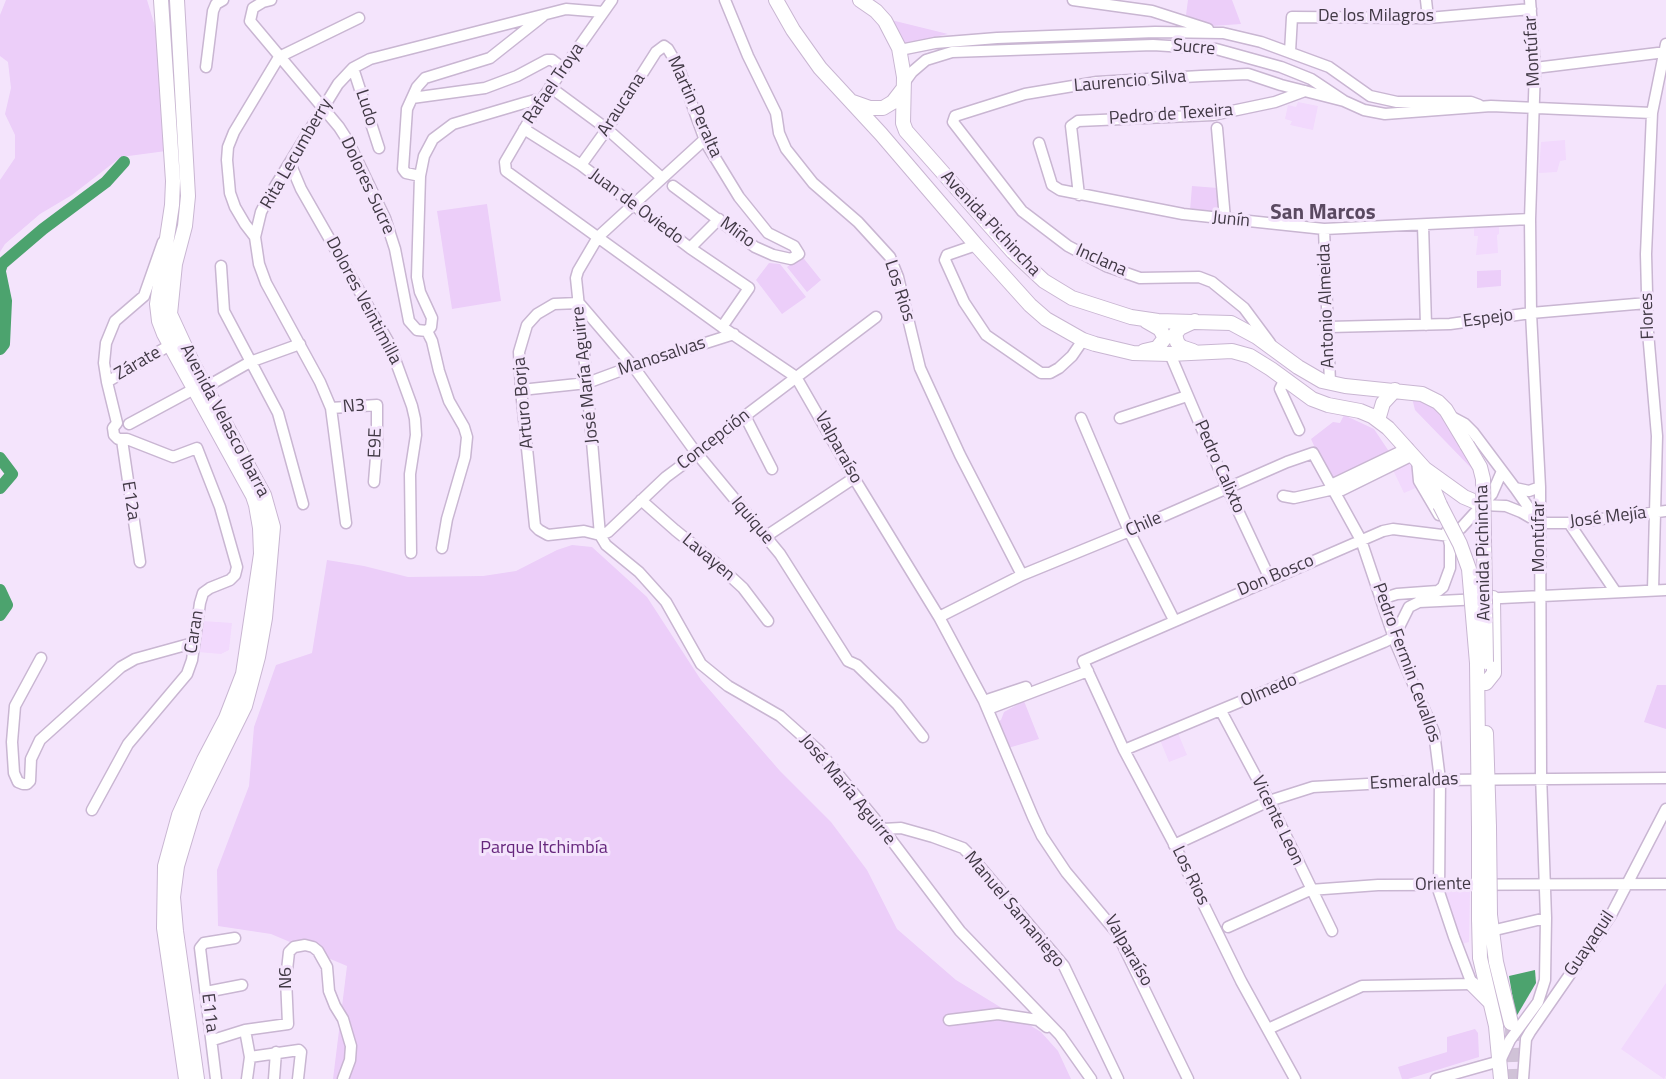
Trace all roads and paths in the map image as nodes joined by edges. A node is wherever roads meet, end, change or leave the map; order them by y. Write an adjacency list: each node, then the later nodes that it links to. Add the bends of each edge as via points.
1 (161, 0): 63 (main road, Avenida Velasco Ibarra, via 173,181)
2 (179, 0): 96 (main road, Avenida Velasco Ibarra, via 188,196 170,314)
3 (223, 0): 26 (street, via 213,11)
4 (270, 0): 25 (street, Dolores Sucre, via 253,8 250,21)
5 (612, 0): 13 (street, Rafael Troya)
6 (725, 0): 138 (street, Los Rios, via 776,113 786,149 813,183 858,222 890,257 920,368)
7 (776, 0): 37 (main road, Avenida Pichincha, via 820,68)
8 (860, 0): 22 (main road, Avenida Pichincha, via 885,21)
9 (1073, 0): 12 (street)
10 (1426, 0): 16 (street)
11 (1531, 5): 16 (street, De los Milagros); 28 (street, Montúfar)
12 (1152, 11): 17 (street); 18 (street)
13 (603, 12): 14 (street, Rita Lecumberry, via 566,9); 29 (street, Rafael Troya)
14 (546, 14): 27 (street, Rita Lecumberry, via 370,58); 35 (street, via 490,58 425,78)
15 (359, 18): 25 (street)
16 (1428, 18): 23 (street, De los Milagros, via 1292,17)
17 (1155, 32): 18 (street, Sucre); 20 (street); 22 (street, Sucre, via 990,39)
18 (1223, 33): 23 (street, Sucre)
19 (1666, 44): 24 (street, Flores)
20 (1154, 45): 30 (street, Sucre, via 1216,49); 31 (street, Sucre, via 952,52 926,60)
21 (664, 46): 46 (street, Araucana, via 656,52); 47 (street, Martin Peralta, via 678,66)
22 (900, 50): 31 (main road, Avenida Pichincha)
23 (1290, 52): 39 (street, Sucre, via 1329,67 1370,96 1397,102 1471,102)
24 (1665, 52): 28 (street); 33 (street, Flores)
25 (279, 57): 41 (street, Dolores Sucre); 64 (street, via 246,109 228,147 230,193 244,224)
26 (206, 67)
27 (353, 68): 41 (street, Rita Lecumberry); 49 (street, Ludo)
28 (1535, 68): 40 (street, Montúfar)
29 (564, 69): 32 (street, Rafael Troya); 35 (street, via 547,60 485,88)
30 (1311, 79): 34 (street); 36 (street, Sucre)
31 (903, 86): 37 (main road, via 893,102 883,108); 75 (main road, Avenida Pichincha, via 906,131 1013,252 1044,282 1072,298)
32 (550, 87): 38 (street, Rafael Troya); 46 (street)
33 (1662, 90): 42 (street, Flores)
34 (1305, 91): 36 (street, Laurencio Silva); 43 (street, Laurencio Silva, via 1248,74 1096,82 1025,94); 56 (street, Pedro de Texeira, via 1275,102 1213,115 1078,121 1071,126)
35 (412, 98): 53 (street, via 406,120 403,169)
36 (1344, 100): 39 (street, Sucre, via 1364,110 1385,114)
37 (851, 101): 66 (main road, Avenida Pichincha)
38 (540, 102): 45 (street, Rafael Troya); 53 (street, via 535,100 453,124 433,139)
39 (1482, 106): 40 (street, Sucre)
40 (1535, 107): 42 (street, Sucre); 60 (street, Montúfar)
41 (323, 108): 50 (street, Rita Lecumberry); 80 (street, Dolores Sucre, via 348,141 385,218 409,321 417,330)
42 (1652, 114): 72 (street, Flores)
43 (955, 116): 86 (street, Inclana, via 953,122 1022,211 1068,246 1140,278 1199,277 1212,282 1244,308)
44 (1217, 128): 59 (street)
45 (524, 129): 51 (street, Juan de Oviedo); 52 (street, Rafael Troya, via 505,162)
46 (607, 129): 51 (street, Araucana); 54 (street)
47 (705, 139): 54 (street, José María Aguirre); 67 (street, Martin Peralta, via 740,197 768,233)
48 (1039, 143): 56 (street, Junín, via 1052,185)
49 (379, 147)
50 (290, 163): 64 (street, Rita Lecumberry, via 261,212); 136 (street, Dolores Veintimilla, via 389,343 412,406 416,435 411,474)
51 (581, 165): 57 (street, Juan de Oviedo)
52 (506, 171): 65 (street, Valparaíso)
53 (420, 176): 80 (street, via 417,277 432,318)
54 (662, 178): 57 (street, José María Aguirre)
55 (673, 186): 58 (street, Miño)
56 (1079, 195): 59 (street, Junín)
57 (634, 205): 65 (street, José María Aguirre); 68 (street, Juan de Oviedo)
58 (719, 219): 67 (street, Miño, via 755,247 773,255 790,259 799,254); 68 (street)
59 (1225, 219): 62 (street, Junín)
60 (1530, 219): 61 (street, Junín); 73 (street, Montúfar)
61 (1423, 225): 62 (street, Junín); 77 (street)
62 (1324, 229): 79 (street, Antonio Almeida)
63 (168, 232): 84 (main road, Avenida Velasco Ibarra, via 157,304 159,321); 93 (street, via 144,296 115,321 106,344)
64 (255, 237): 83 (street, Rita Lecumberry, via 261,274)
65 (598, 237): 71 (street, José María Aguirre, via 578,271); 78 (street, Valparaíso)
66 (976, 245): 82 (main road, Avenida Pichincha, via 1030,305); 82 (street, via 947,255 945,260 964,302 986,335 1041,373 1059,368)
67 (794, 246)
68 (690, 248): 70 (street, Juan de Oviedo)
69 (221, 266): 89 (street, via 224,311)
70 (746, 286): 78 (street, Manosalvas, via 748,290)
71 (579, 303): 90 (street, Iquique); 94 (street, José María Aguirre); 97 (street, Arturo Borja, via 544,308 527,326 519,352)
72 (1647, 303): 73 (street, Espejo); 126 (street, Flores, via 1657,436)
73 (1531, 313): 77 (street, Espejo); 118 (street, Montúfar)
74 (876, 317): 91 (street, Concepción)
75 (1144, 320): 76 (main road, Avenida Pichincha); 87 (main road, via 1160,328 1164,338 1156,348)
76 (1197, 320): 85 (main road, via 1175,335 1186,351); 86 (main road, Avenida Pichincha, via 1231,322)
77 (1426, 325): 79 (street, Espejo)
78 (722, 327): 81 (street, Valparaíso)
79 (1329, 327): 95 (street, Antonio Almeida)
80 (427, 331): 135 (street, via 449,401 467,437)
81 (734, 334): 90 (street, Manosalvas); 91 (street, Valparaíso)
82 (1083, 340): 87 (main road, Avenida Pichincha)
83 (300, 344): 89 (street); 101 (street, Rita Lecumberry)
84 (170, 345): 93 (street, Zárate); 96 (main road, Avenida Velasco Ibarra)
85 (1198, 351): 88 (main road, Avenida Pichincha); 92 (main road, Avenida Pichincha, via 1242,353)
86 (1278, 352): 95 (main road, Avenida Pichincha, via 1315,378)
87 (1133, 353): 88 (main road, Avenida Pichincha)
88 (1170, 354): 99 (street, Pedro Calixto)
89 (250, 362): 96 (street); 123 (street, via 278,413)
90 (633, 366): 94 (street, Manosalvas); 111 (street, Iquique)
91 (796, 377): 102 (street, Concepción); 115 (street, Valparaíso)
92 (1285, 379): 106 (main road, Avenida Pichincha, via 1312,399 1360,411); 109 (street, via 1280,388)
93 (107, 382): 107 (street)
94 (587, 383): 97 (street, Manosalvas); 131 (street, José María Aguirre)
95 (1330, 383): 98 (main road, Avenida Pichincha)
96 (200, 388): 108 (street); 160 (main road, Avenida Velasco Ibarra, via 264,495 273,527 258,657 245,706)
97 (521, 390): 131 (street, Arturo Borja, via 535,526 548,535 584,531)
98 (1395, 390): 103 (main road, Avenida Pichincha, via 1429,396); 106 (main road, via 1383,403)
99 (1187, 396): 105 (street); 117 (street, Pedro Calixto)
100 (377, 405): 101 (street, N3); 116 (street, E9E)
101 (331, 408): 127 (street, Rita Lecumberry)
102 (745, 416): 111 (street, Concepción); 113 (street)
103 (1450, 416): 114 (street, via 1473,432); 154 (main road, Avenida Pichincha, bridge, via 1483,479)
104 (1081, 418): 130 (street)
105 (1120, 418)
106 (1378, 420): 112 (main road, Avenida Pichincha)
107 (117, 423): 108 (street); 110 (street, via 114,435)
108 (129, 424): 110 (street, via 132,432)
109 (1299, 430)
110 (124, 440): 137 (street, E12a); 152 (street, Caran, via 173,457 196,448 220,507 237,567 230,580 203,594)
111 (697, 454): 122 (street, Concepción); 133 (street, Iquique)
112 (1416, 458): 120 (street, via 1342,490); 124 (main road, via 1464,497); 132 (street, Avenida Pichincha, via 1419,481); 154 (main road, Avenida Pichincha, bridge, via 1469,569)
113 (772, 469)
114 (1502, 471): 119 (street); 124 (street)
115 (854, 478): 133 (street); 146 (street, Valparaíso)
116 (374, 482)
117 (1227, 487): 120 (street, Chile, via 1313,453); 130 (street, Chile); 139 (street, Pedro Calixto)
118 (1539, 487): 119 (street); 128 (street, Montúfar)
119 (1515, 488): 128 (street)
120 (1334, 489): 121 (street, via 1294,498); 134 (street, Pedro Fermin Cevallos)
121 (1283, 496)
122 (641, 500): 131 (street, Concepción, via 611,530); 149 (street, Lavayen, via 743,588)
123 (303, 504)
124 (1483, 505): 128 (street, José Mejía, via 1506,506); 132 (street)
125 (1666, 511): 126 (street, José Mejía)
126 (1654, 513): 129 (street, José Mejía); 140 (street, Flores)
127 (346, 523)
128 (1540, 523): 129 (street, José Mejía); 143 (street, Montúfar)
129 (1569, 523): 142 (street)
130 (1129, 531): 138 (street, Chile); 148 (street)
131 (600, 535): 169 (street, José María Aguirre, via 666,602 701,664 800,732)
132 (1450, 536): 134 (street, Don Bosco, via 1393,529); 145 (street, Avenida Pichincha, via 1450,568 1443,587)
133 (765, 537): 159 (street, Iquique, via 848,661 897,704)
134 (1361, 540): 139 (street, Don Bosco); 145 (street, Pedro Fermin Cevallos)
135 (442, 548)
136 (411, 553)
137 (140, 562)
138 (1022, 575): 146 (street, Chile)
139 (1270, 579): 148 (street, Don Bosco)
140 (1653, 590): 141 (street); 142 (street)
141 (1666, 590)
142 (1615, 591): 143 (street)
143 (1540, 596): 144 (street); 162 (street, Montúfar)
144 (1493, 598): 147 (street, via 1419,602 1409,607); 156 (main road, via 1494,673)
145 (1381, 599): 150 (street, Pedro Fermin Cevallos)
146 (939, 617): 157 (street, Valparaíso)
147 (1404, 619): 150 (street); 151 (street)
148 (1174, 620): 155 (street, Don Bosco, via 1083,661)
149 (768, 621)
150 (1389, 624): 151 (street, Pedro Fermin Cevallos)
151 (1394, 637): 158 (street, Olmedo); 165 (street, Pedro Fermin Cevallos, via 1434,732)
152 (193, 643): 153 (street, via 135,659 121,667 40,740 31,759 30,781 23,784 14,772 15,706); 168 (street, Caran, via 187,674 128,744)
153 (42, 658)
154 (1481, 662): 156 (main road, Avenida Pichincha); 164 (main road, Avenida Pichincha)
155 (1088, 671): 157 (street, via 1044,687 1031,686); 161 (street, Los Rios)
156 (1486, 683): 164 (main road, Avenida Pichincha)
157 (986, 705): 170 (street, Valparaíso)
158 (1221, 711): 161 (street, Olmedo); 166 (street, Vicente Leon)
159 (923, 737)
160 (219, 744): 196 (main road, Avenida Velasco Ibarra, via 179,815 165,866 165,928); 197 (main road, Avenida Velasco Ibarra, via 194,809 177,866 173,897)
161 (1124, 750): 171 (street, Los Rios)
162 (1541, 778): 163 (street, Esmeraldas); 164 (street, Esmeraldas); 172 (street, Montúfar)
163 (1666, 778)
164 (1483, 779): 165 (street, Esmeraldas); 177 (main road, Avenida Pichincha, bridge)
165 (1440, 780): 166 (street, Esmeraldas, via 1313,786); 175 (street, Pedro Fermin Cevallos)
166 (1269, 801): 171 (street, Esmeraldas); 176 (street, Vicente Leon)
167 (1666, 809): 173 (street, Guayaquil)
168 (92, 810)
169 (883, 829): 191 (street, José María Aguirre, via 960,931); 204 (street, Manuel Samaniego, via 901,828 933,837 963,848 970,855 1064,966)
170 (1042, 836): 205 (street, Valparaíso, via 1066,872 1117,933); 206 (street, Valparaíso, via 1113,921)
171 (1174, 845): 189 (street, Los Rios)
172 (1545, 883): 173 (street, Oriente); 175 (street, Oriente); 178 (street, Montúfar)
173 (1628, 884): 174 (street, Oriente); 210 (street, Guayaquil, via 1530,1032)
174 (1666, 884)
175 (1438, 885): 176 (street, Oriente); 183 (street, Pedro Fermin Cevallos)
176 (1310, 890): 179 (street, Oriente); 180 (street, Vicente Leon)
177 (1485, 917): 181 (main road, Avenida Pichincha); 186 (main road, Avenida Pichincha, via 1480,958)
178 (1546, 918): 181 (street); 195 (street, Montúfar, via 1545,980 1538,1002)
179 (1228, 927)
180 (1332, 931)
181 (1491, 931): 188 (main road, Avenida Pichincha)
182 (235, 938): 185 (street, E11a, via 204,943 200,948)
183 (1472, 984): 186 (main road); 189 (street, via 1362,986)
184 (242, 985): 185 (street)
185 (207, 992): 192 (street, E11a)
186 (1490, 1003): 195 (main road, Avenida Pichincha)
187 (949, 1020): 191 (street, via 998,1014 1038,1020)
188 (1511, 1023)
189 (1268, 1029): 207 (street, Los Rios)
190 (245, 1030): 192 (street, N6); 194 (street); 202 (street, N6, via 288,1024 289,952 294,947 314,947 327,967 329,991 351,1046)
191 (1060, 1035): 203 (street, José María Aguirre)
192 (213, 1040): 198 (street, E11a)
193 (276, 1053): 194 (street); 200 (street); 201 (street, via 301,1052)
194 (250, 1057): 199 (street)
195 (1500, 1061): 208 (street); 209 (main road, Avenida Pichincha)
196 (186, 1079)
197 (197, 1079)
198 (216, 1079)
199 (247, 1079)
200 (274, 1079)
201 (298, 1079)
202 (343, 1079)
203 (1091, 1079)
204 (1118, 1079)
205 (1188, 1079)
206 (1196, 1079)
207 (1295, 1079)
208 (1436, 1079)
209 (1501, 1079)
210 (1523, 1079)

